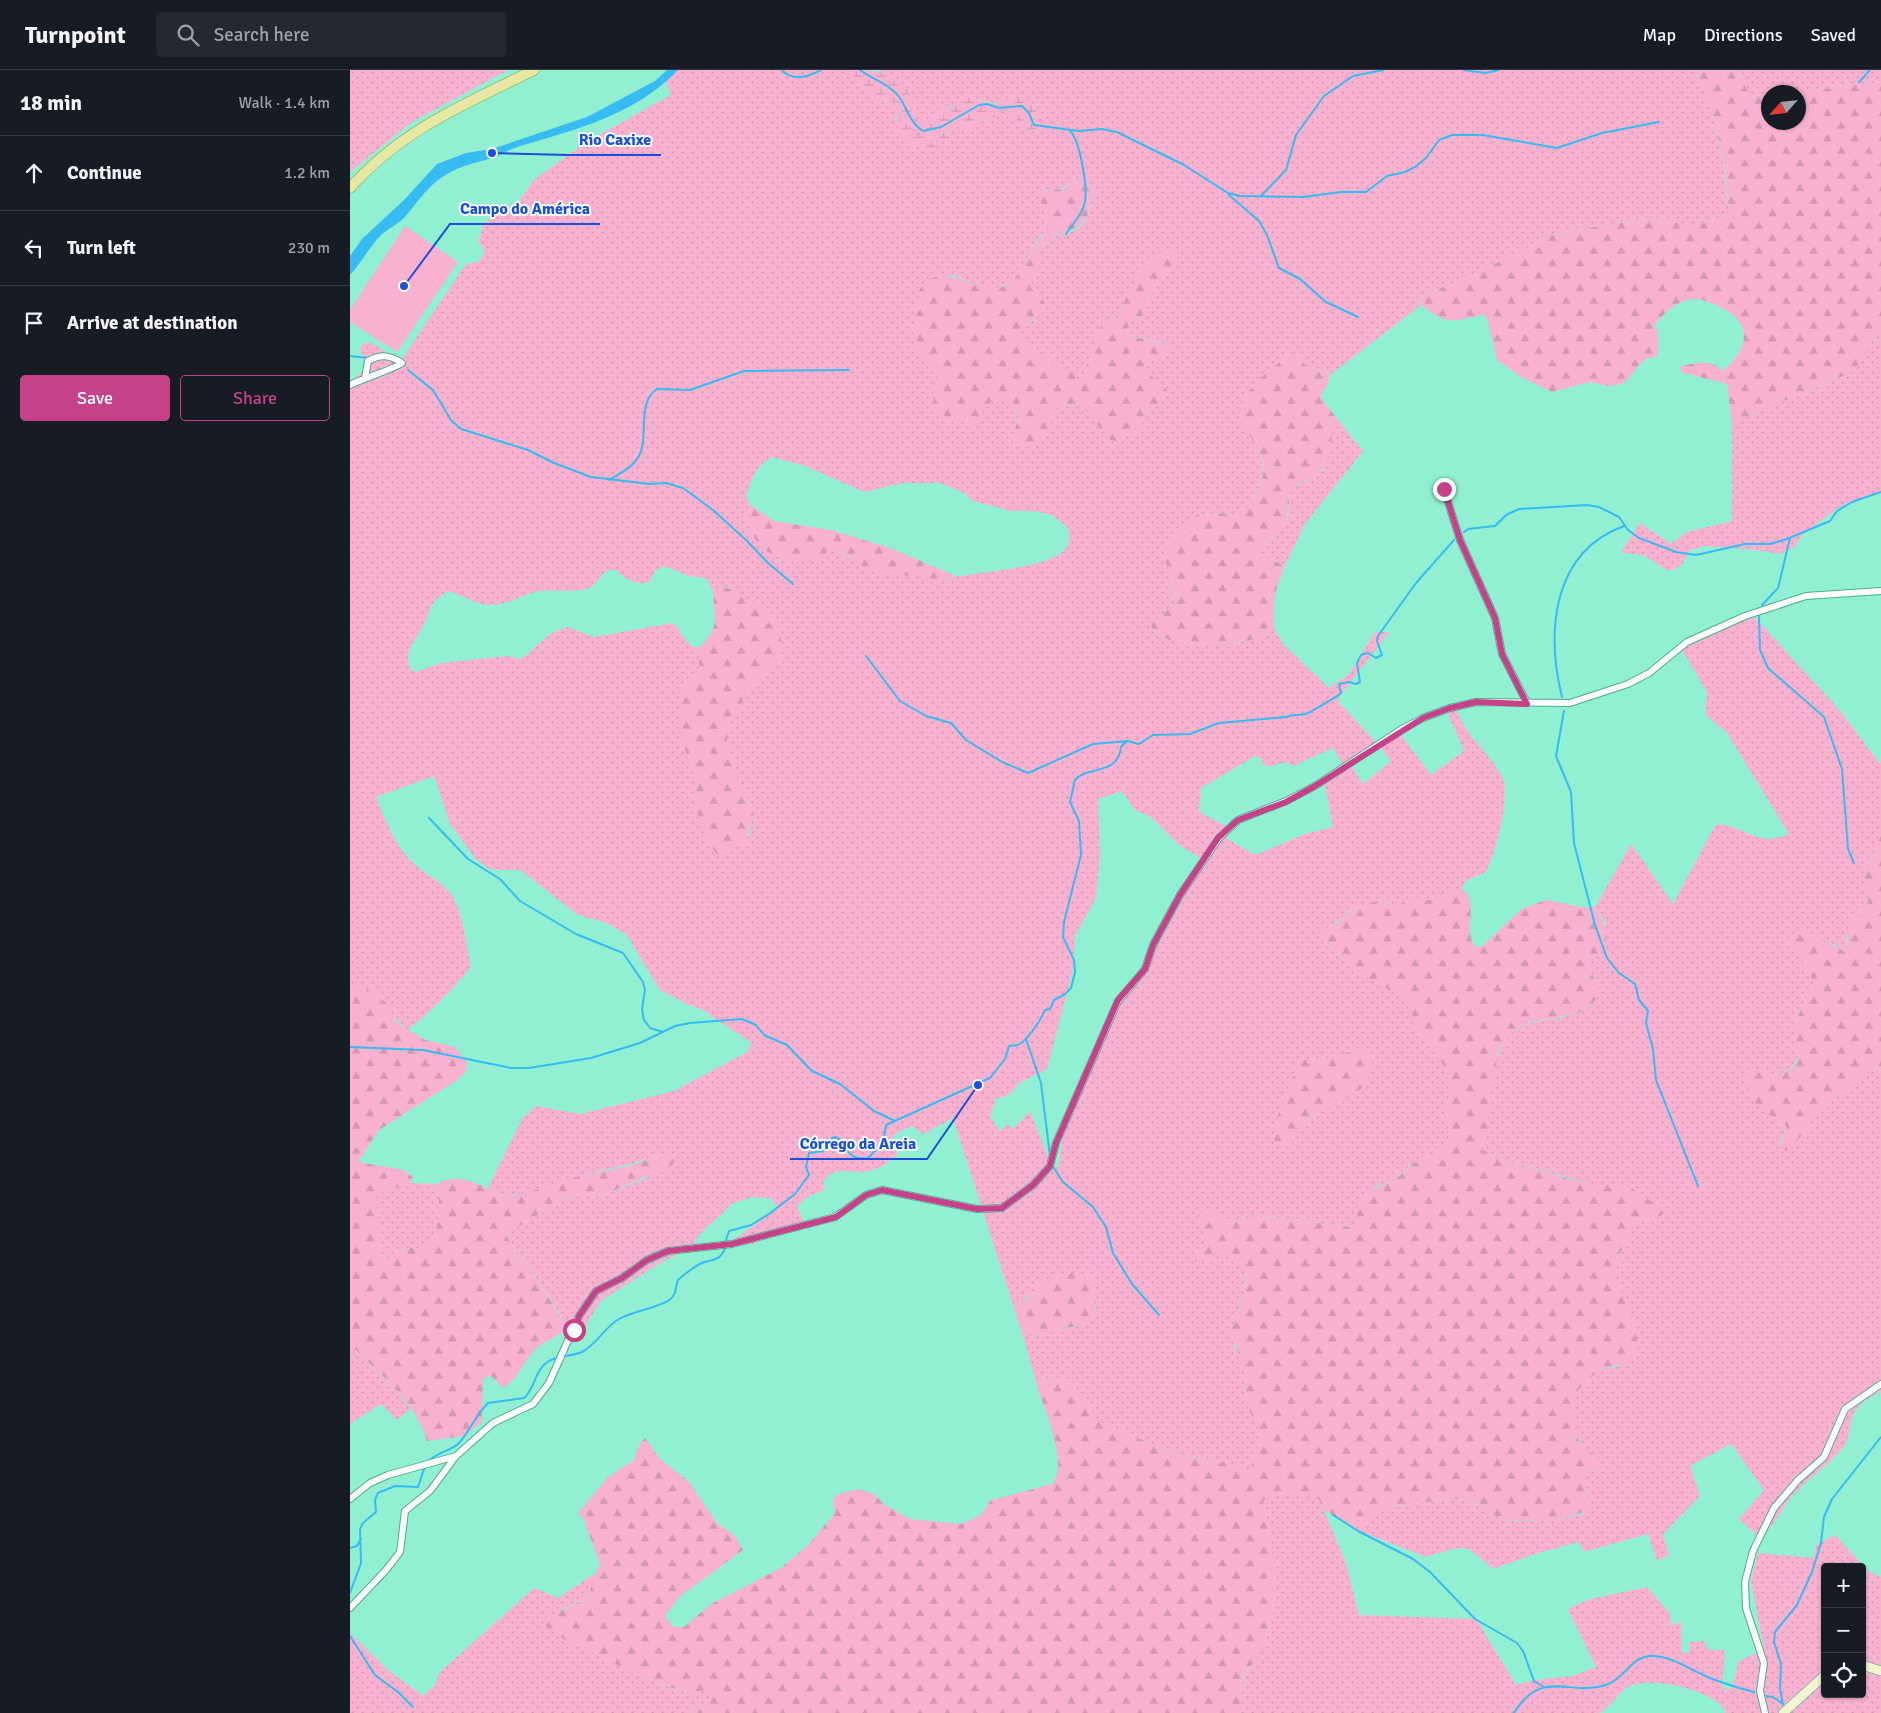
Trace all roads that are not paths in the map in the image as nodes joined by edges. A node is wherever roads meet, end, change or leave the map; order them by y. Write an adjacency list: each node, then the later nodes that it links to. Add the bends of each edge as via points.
1 (534, 70): 2 (main road, via 427,123 392,147)
2 (350, 188)
3 (364, 378): 3 (street, via 398,368 402,363 392,356 378,355 368,361); 4 (street)
4 (350, 385)
5 (1444, 489): 7 (street, via 1460,540 1495,618 1502,654)
6 (1881, 591): 7 (street, via 1806,596 1745,616 1687,642 1649,673 1628,684 1570,703)
7 (1527, 704): 9 (street, via 1476,702 1423,718 1286,802 1238,820 1218,838 1180,895 1153,945 1145,969 1118,1000 1056,1143 1050,1166 1033,1185 1002,1208 977,1209 882,1190 866,1195 836,1217 732,1244 668,1251 647,1260 596,1291 579,1316 549,1383 533,1404 493,1423)
8 (1881, 1384): 15 (street, via 1845,1408 1824,1457 1774,1508 1753,1551 1745,1582 1746,1608 1764,1663 1760,1692)
9 (456, 1456): 10 (street, via 388,1475 370,1483); 11 (street, via 430,1491 405,1511 400,1552)
10 (350, 1499)
11 (350, 1608)
12 (1866, 1666): 13 (street)
13 (1881, 1671)
14 (1821, 1679): 16 (street)
15 (1764, 1713)
16 (1783, 1713)

